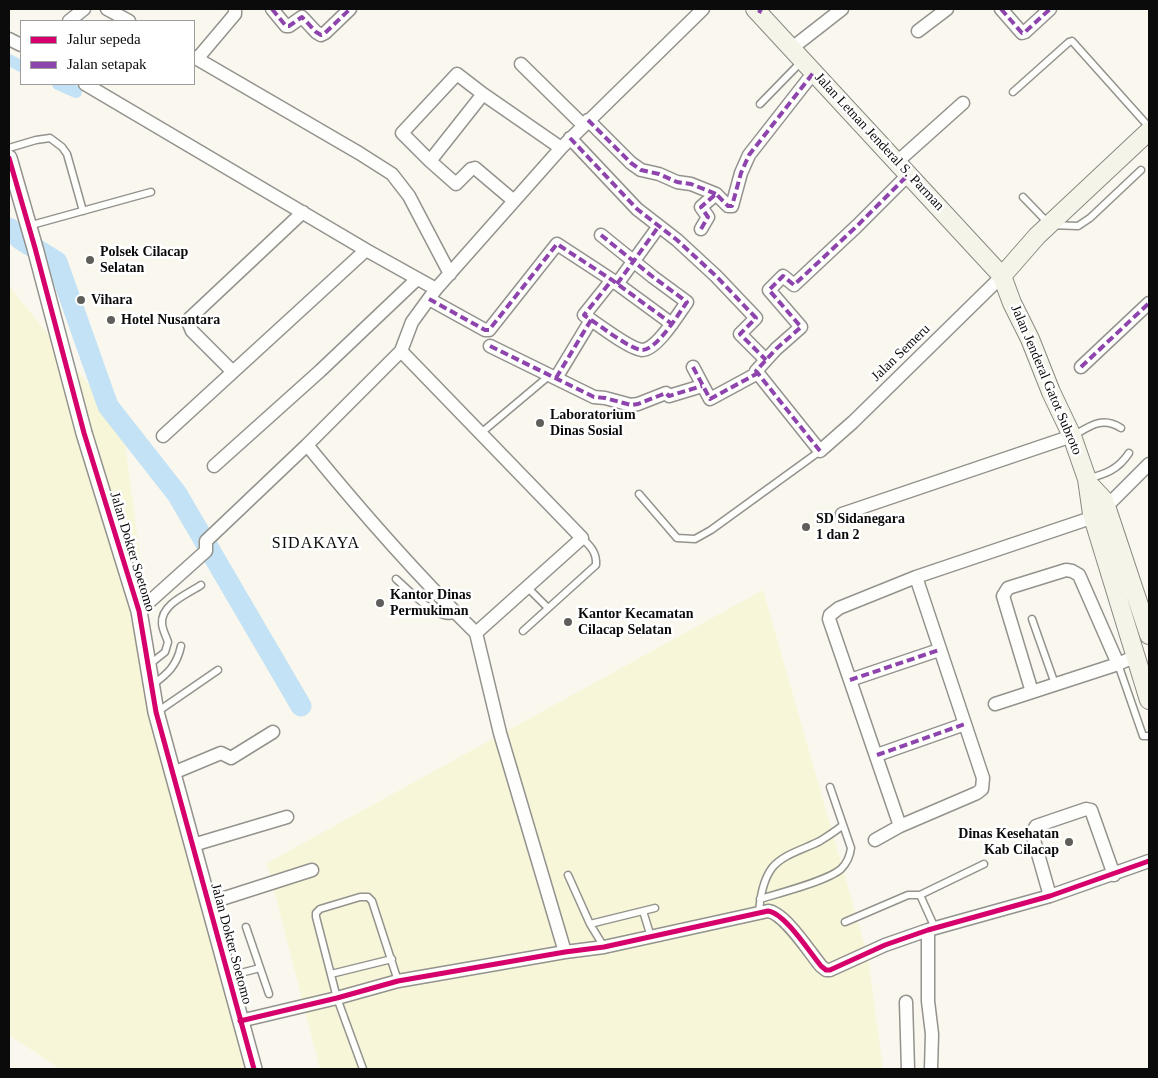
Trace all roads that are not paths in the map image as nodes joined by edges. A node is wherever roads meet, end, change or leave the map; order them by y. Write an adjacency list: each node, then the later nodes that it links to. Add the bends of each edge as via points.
1 (84, 9): 12 (street)
2 (107, 9): 13 (street)
3 (235, 9): 17 (street, via 235,14)
4 (272, 9): 5 (street, via 286,26 302,17 321,35)
5 (350, 9)
6 (704, 9): 25 (street)
7 (842, 9): 18 (street)
8 (947, 9): 14 (street)
9 (1002, 9): 10 (street, via 1022,33)
10 (1050, 9)
11 (758, 10): 18 (main road, Jalan Letnan Jenderal S. Parman)
12 (70, 20)
13 (128, 20)
14 (918, 31)
15 (9, 38): 16 (street)
16 (20, 44)
17 (195, 58): 48 (street, via 392,174 409,196)
18 (803, 60): 24 (lane); 32 (main road, Jalan Letnan Jenderal S. Parman); 36 (street, via 749,155 732,206)
19 (521, 64): 25 (street)
20 (87, 85): 40 (street)
21 (1013, 92): 26 (lane, via 1072,41)
22 (483, 94): 29 (street); 31 (street); 31 (street, via 457,74 402,133)
23 (963, 103): 32 (street)
24 (760, 104)
25 (585, 123): 27 (street); 36 (street, via 641,170)
26 (1149, 129): 41 (main road)
27 (570, 138): 29 (street); 43 (street, via 637,209)
28 (9, 148): 39 (lane, via 50,138 62,147 67,154)
29 (561, 148): 38 (street)
30 (9, 158): 42 (street, Jalan Dokter Soetomo)
31 (430, 161): 38 (street, via 456,184 475,168)
32 (897, 162): 34 (main road, Jalan Letnan Jenderal S. Parman)
33 (1141, 170): 41 (lane, via 1078,226)
34 (909, 174): 49 (main road, Jalan Letnan Jenderal S. Parman); 58 (street, via 794,285 783,276 769,290 801,327)
35 (151, 192): 39 (lane)
36 (716, 194): 44 (street, via 701,207 708,217)
37 (1024, 197): 41 (lane)
38 (514, 201): 48 (street)
39 (83, 211): 42 (lane)
40 (303, 212): 46 (street); 61 (street, via 189,319 192,331)
41 (1050, 225): 49 (main road)
42 (27, 226): 84 (street, Jalan Dokter Soetomo, via 84,433)
43 (659, 226): 47 (street); 58 (street, via 716,276 756,318 740,334)
44 (701, 229)
45 (601, 235): 47 (street)
46 (366, 250): 50 (street); 61 (street)
47 (632, 261): 51 (street); 55 (street, via 687,302)
48 (450, 274): 52 (street)
49 (1002, 276): 68 (main road, Jalan Jenderal Gatot Subroto); 70 (street, Jalan Semeru)
50 (417, 279): 52 (street); 73 (street)
51 (614, 282): 52 (street, via 557,244 489,330); 54 (street, via 584,315); 55 (street)
52 (432, 294): 57 (street, via 412,322)
53 (1149, 303): 60 (street)
54 (591, 320): 55 (street, via 641,350 652,345); 63 (street)
55 (672, 324)
56 (490, 346): 63 (street)
57 (401, 351): 66 (street); 69 (street)
58 (766, 360): 62 (street)
59 (693, 367): 64 (street)
60 (1081, 367)
61 (232, 371): 67 (street)
62 (758, 373): 64 (street, via 710,400); 70 (street)
63 (553, 376): 64 (street, via 601,398 631,405 666,393 669,396); 66 (lane)
64 (702, 386)
65 (1120, 428): 68 (lane, via 1106,422)
66 (481, 433): 78 (street)
67 (163, 436)
68 (1072, 436): 74 (main road, Jalan Jenderal Gatot Subroto); 77 (street)
69 (307, 445): 84 (street); 85 (street)
70 (820, 451): 75 (lane, via 695,539 678,538)
71 (1128, 453): 74 (lane, via 1120,465)
72 (1149, 464): 76 (street)
73 (214, 466)
74 (1088, 482): 76 (main road, Jalan Jenderal Gatot Subroto, via 1090,506)
75 (639, 494)
76 (1099, 511): 79 (street, via 1074,524); 89 (main road, Jalan Jenderal Gatot Subroto); 92 (main road, Jalan Jenderal Gatot Subroto)
77 (842, 514)
78 (582, 538): 82 (street); 83 (lane, via 593,548 596,565)
79 (916, 577): 91 (street); 96 (street, via 839,608 830,615)
80 (396, 579): 85 (lane, via 437,614 448,617)
81 (201, 586): 94 (lane, via 169,605 163,614 162,624 168,642 165,652)
82 (527, 587): 83 (lane); 88 (street)
83 (548, 608): 87 (lane)
84 (139, 611): 94 (street, Jalan Dokter Soetomo)
85 (457, 614): 88 (street)
86 (1032, 620): 97 (lane)
87 (523, 631)
88 (476, 632): 132 (street, via 500,733)
89 (1149, 635)
90 (181, 646): 98 (lane, via 168,674)
91 (939, 650): 96 (street); 103 (street)
92 (1136, 656): 93 (street); 100 (main road, Jalan Jenderal Gatot Subroto)
93 (1118, 664): 97 (street); 99 (street, via 1079,575 1066,570 1008,588 1003,596); 105 (lane, via 1143,736)
94 (149, 665): 98 (street, Jalan Dokter Soetomo)
95 (218, 670): 102 (lane)
96 (850, 680): 106 (street)
97 (1055, 684): 99 (street)
98 (151, 686): 102 (street, Jalan Dokter Soetomo)
99 (1032, 692): 101 (street)
100 (1149, 700)
101 (995, 704)
102 (156, 712): 107 (street, Jalan Dokter Soetomo)
103 (965, 724): 106 (street); 111 (street, via 983,778 982,789)
104 (273, 732): 107 (street, via 231,758 221,753)
105 (1149, 736)
106 (877, 755): 111 (street)
107 (173, 773): 113 (street, Jalan Dokter Soetomo)
108 (830, 787): 110 (lane)
109 (287, 817): 113 (street)
110 (843, 825): 121 (lane, via 777,863 768,874); 121 (lane, via 851,848 841,869 805,885)
111 (900, 826): 112 (street)
112 (875, 840)
113 (193, 846): 122 (street, Jalan Dokter Soetomo)
114 (1149, 861): 118 (street)
115 (984, 864): 119 (lane)
116 (312, 870): 122 (street)
117 (568, 875): 127 (lane)
118 (1114, 875): 120 (street); 120 (street, via 1091,810 1086,809 1036,826 1032,833)
119 (920, 895): 126 (lane, via 908,895); 129 (lane)
120 (1050, 896): 129 (street)
121 (760, 899): 125 (lane)
122 (209, 903): 136 (street, Jalan Dokter Soetomo)
123 (655, 908): 124 (lane)
124 (643, 911): 127 (lane); 130 (lane)
125 (759, 913): 129 (street, via 768,911 776,914 826,970); 130 (street)
126 (845, 922)
127 (590, 924): 131 (lane)
128 (246, 927): 134 (lane)
129 (931, 929): 145 (street, via 928,1002 932,1034)
130 (651, 937): 131 (street)
131 (604, 947): 132 (street)
132 (565, 952): 137 (street)
133 (392, 959): 135 (lane); 135 (lane, via 372,901 368,896 360,896 316,913); 137 (lane)
134 (260, 968): 136 (lane); 138 (lane)
135 (331, 974): 139 (lane)
136 (228, 977): 141 (street, Jalan Dokter Soetomo)
137 (398, 981): 139 (street)
138 (269, 994)
139 (337, 998): 141 (street); 143 (lane)
140 (906, 1002): 144 (street)
141 (240, 1021): 142 (street, Jalan Dokter Soetomo)
142 (254, 1069)
143 (363, 1069)
144 (908, 1069)
145 (931, 1069)

